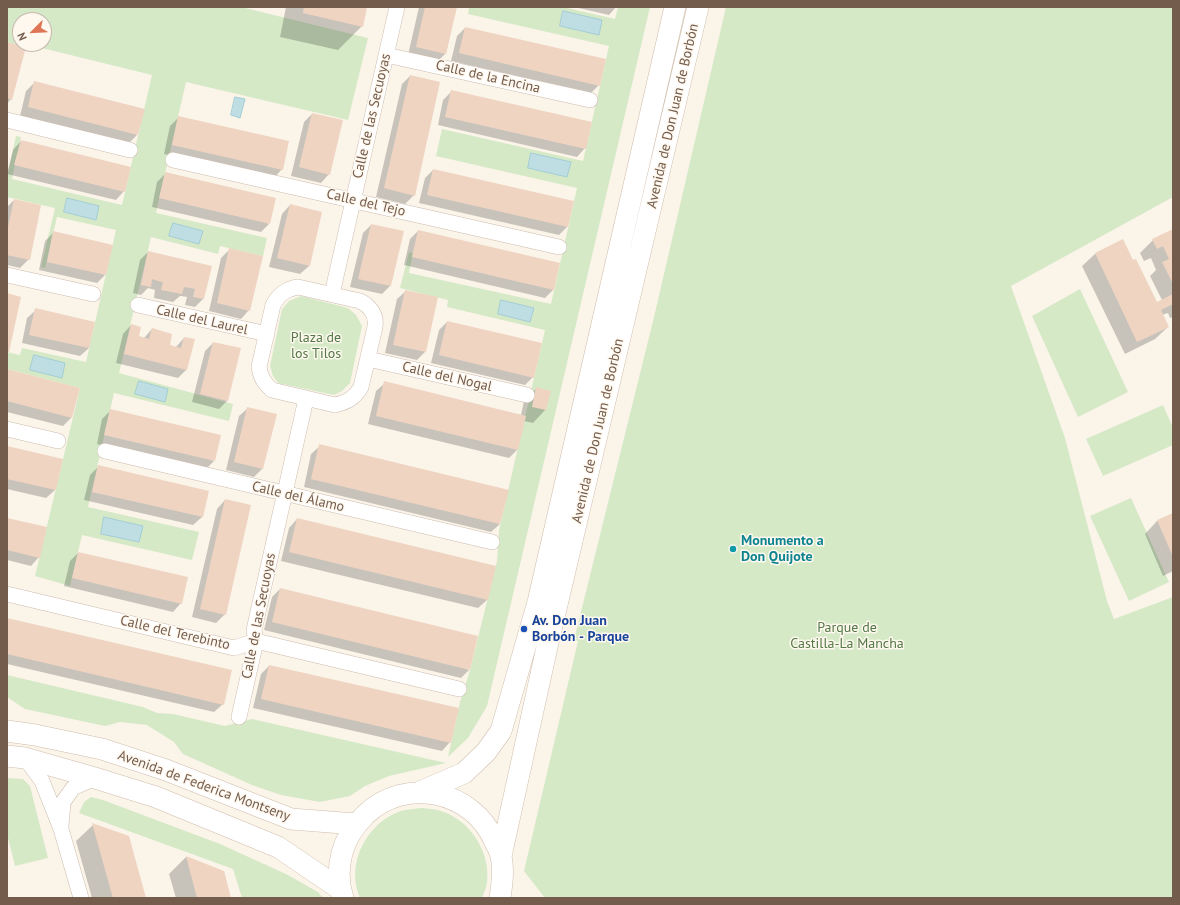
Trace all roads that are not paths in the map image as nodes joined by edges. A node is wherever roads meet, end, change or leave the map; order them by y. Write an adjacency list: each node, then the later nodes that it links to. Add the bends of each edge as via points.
1 (397, 7): 4 (street, Calle de las Secuoyas)
2 (675, 7): 31 (street, Avenida de Don Juan de Borbón, via 538,602 500,731 486,752 464,773)
3 (698, 7): 34 (street, Avenida de Don Juan de Borbón, via 547,647)
4 (386, 55): 5 (street, Calle de la Encina); 9 (street, Calle de las Secuoyas)
5 (590, 100)
6 (7, 120): 7 (street)
7 (130, 150)
8 (173, 160): 9 (street, Calle del Tejo)
9 (353, 200): 10 (street, Calle del Tejo); 13 (street, Calle de las Secuoyas)
10 (559, 247)
11 (7, 275): 12 (street)
12 (93, 294)
13 (332, 294): 15 (street, via 298,287 283,292 273,305); 16 (street, via 360,301 368,305 373,312 376,321)
14 (138, 305): 15 (street, Calle del Laurel)
15 (267, 334): 18 (street, via 259,367 261,377 272,390)
16 (368, 359): 17 (street, Calle del Nogal); 18 (street, via 361,388 356,396 335,406)
17 (527, 395)
18 (306, 398): 22 (street, Calle de las Secuoyas)
19 (7, 429): 20 (street)
20 (58, 441)
21 (104, 451): 22 (street, Calle del Álamo)
22 (285, 494): 23 (street, Calle del Álamo); 25 (street, Calle de las Secuoyas, via 254,630)
23 (492, 542)
24 (7, 594): 25 (street, Calle del Terebinto, via 234,648)
25 (256, 641): 26 (street); 27 (street, Calle de las Secuoyas)
26 (459, 689)
27 (239, 717)
28 (7, 731): 32 (street, Avenida de Federica Montseny, via 102,749 166,770 291,819)
29 (16, 757): 30 (street, Avenida de Federica Montseny); 33 (street, via 42,781)
30 (95, 778): 33 (street, via 74,788 63,802); 35 (street, Avenida de Federica Montseny, via 156,797 278,847)
31 (420, 792): 32 (street, via 396,796 385,801 374,807); 34 (street, via 447,796 472,810 490,830)
32 (356, 824): 35 (street, via 344,844 339,866)
33 (61, 829): 36 (street)
34 (501, 856): 37 (street, via 503,878)
35 (342, 894)
36 (76, 897)
37 (500, 898)

